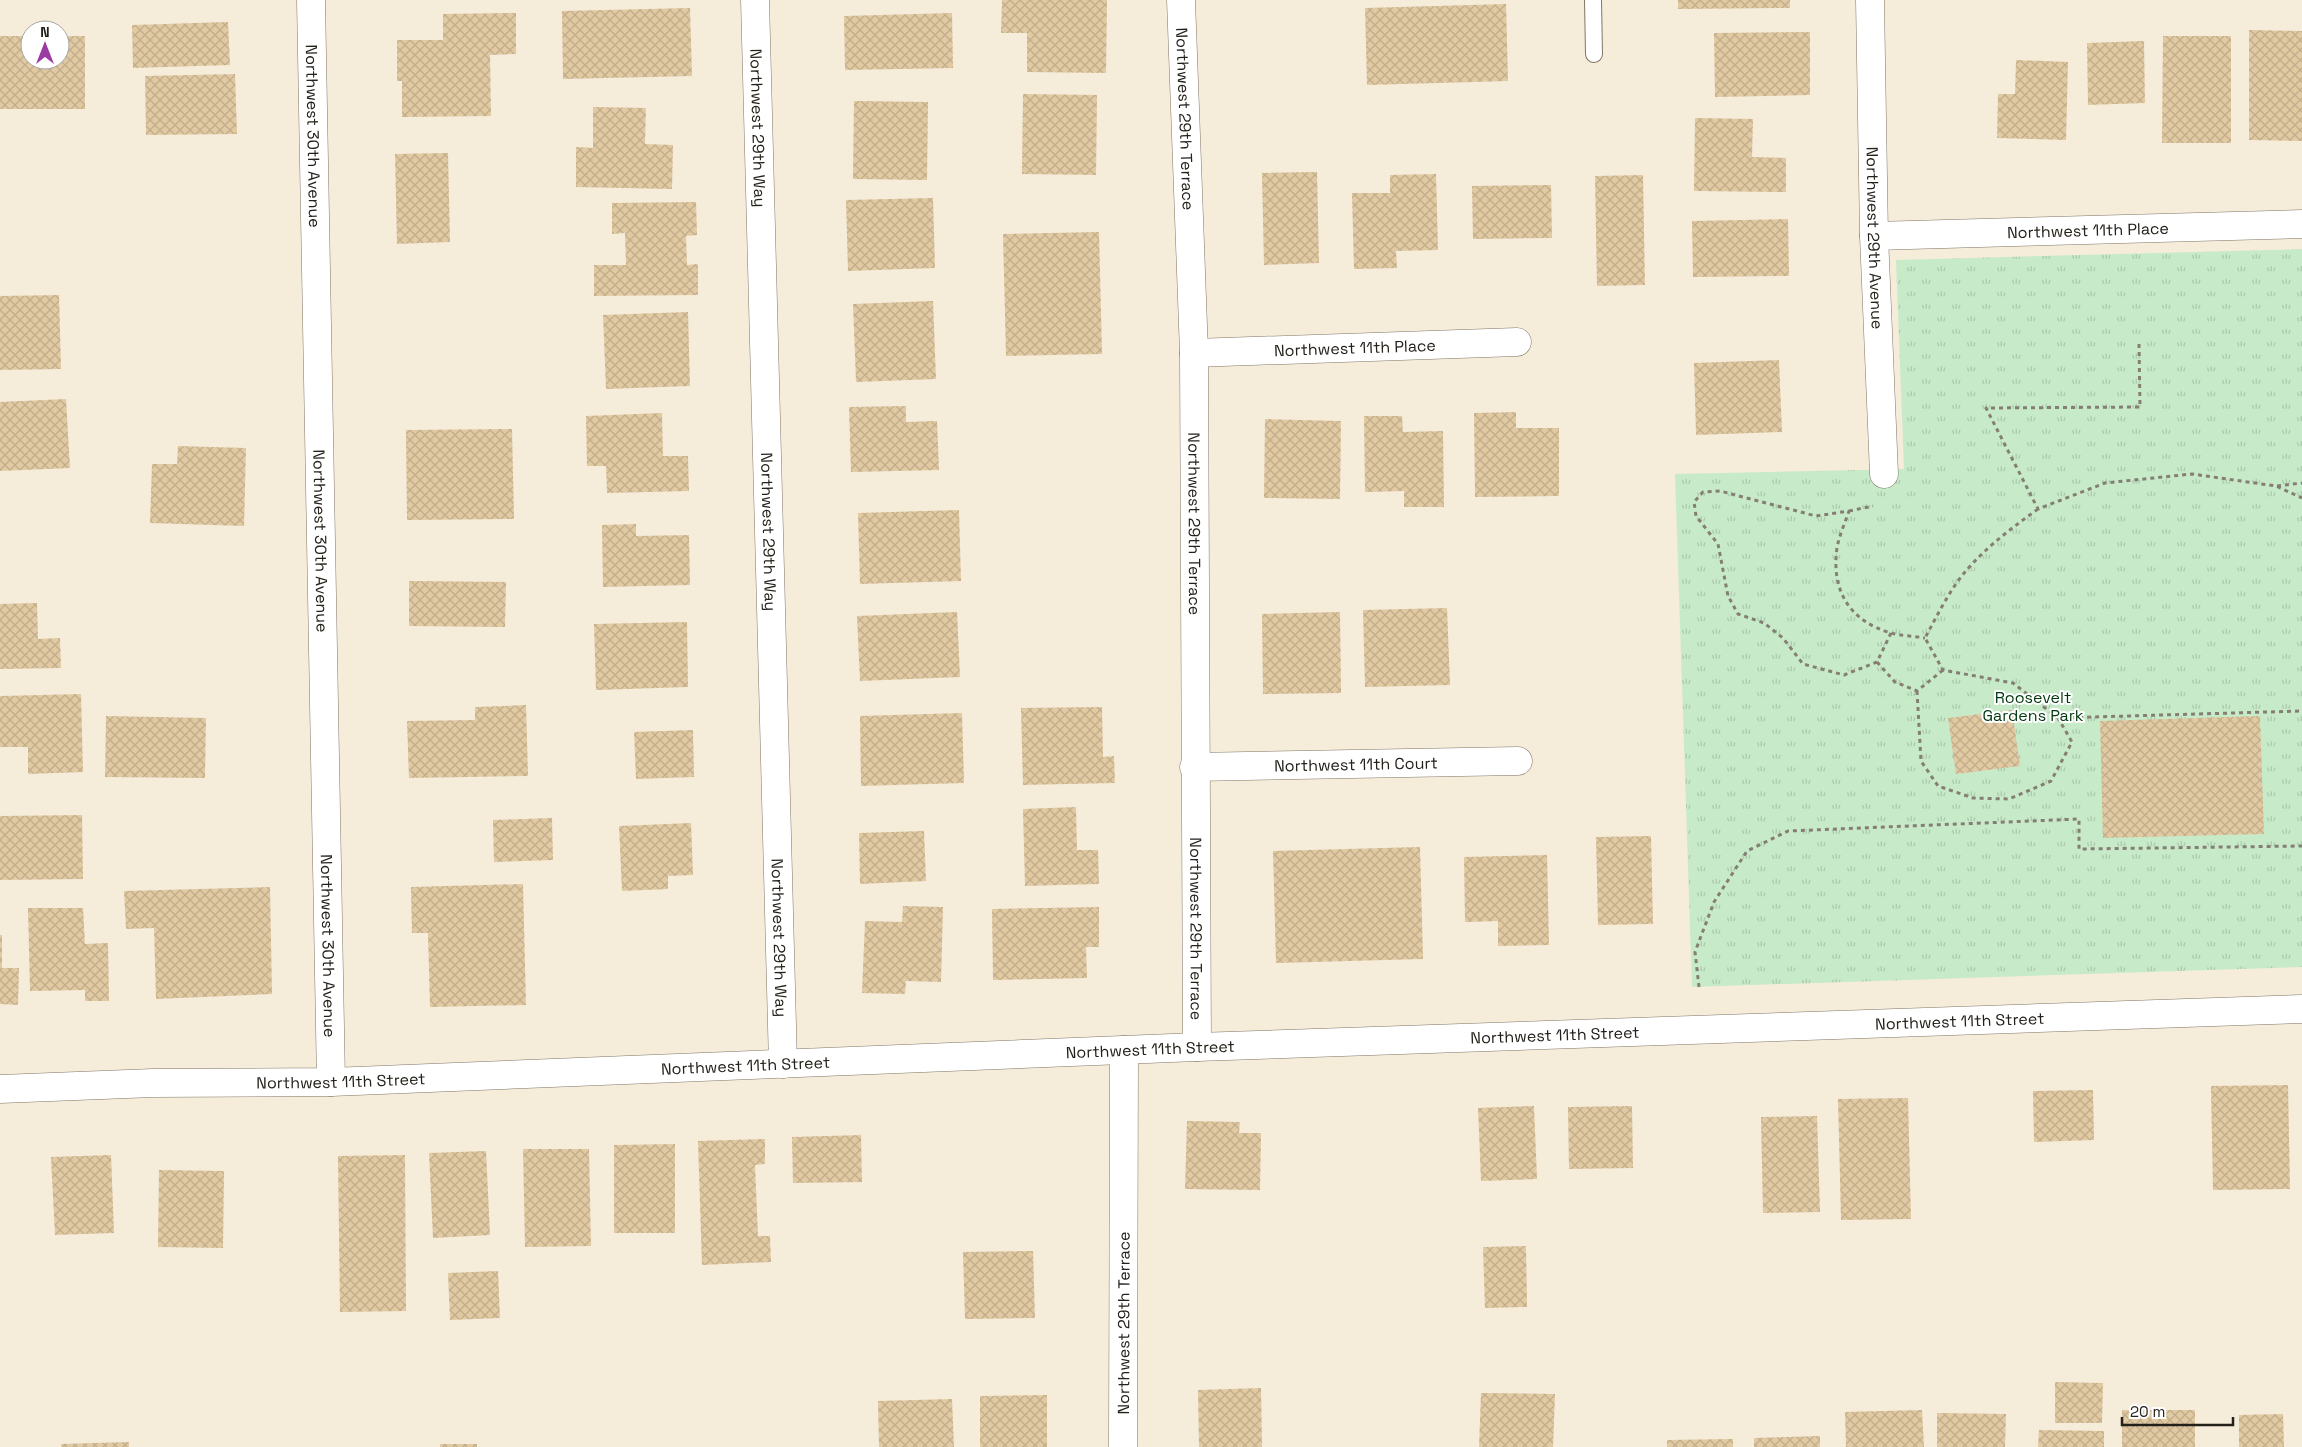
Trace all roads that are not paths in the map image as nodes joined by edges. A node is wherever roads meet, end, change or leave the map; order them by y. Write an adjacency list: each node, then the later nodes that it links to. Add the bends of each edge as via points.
1 (311, 0): 18 (street, Northwest 30th Avenue)
2 (755, 0): 17 (street, Northwest 29th Way)
3 (1181, 0): 10 (street, Northwest 29th Terrace)
4 (1593, 0): 6 (lane)
5 (1870, 0): 8 (street, Northwest 29th Avenue)
6 (1594, 54)
7 (2302, 224): 8 (street, Northwest 11th Place)
8 (1874, 236): 11 (street, Northwest 29th Avenue)
9 (1517, 342): 10 (street, Northwest 11th Place)
10 (1194, 353): 13 (street, Northwest 29th Terrace)
11 (1884, 474)
12 (1518, 761): 13 (street, Northwest 11th Court)
13 (1194, 767): 15 (street, Northwest 29th Terrace)
14 (2302, 1009): 15 (street, Northwest 11th Street)
15 (1196, 1046): 16 (street, Northwest 11th Street)
16 (1124, 1050): 17 (street, Northwest 11th Street); 20 (street, Northwest 29th Terrace)
17 (783, 1064): 18 (street, Northwest 11th Street)
18 (331, 1082): 19 (street, Northwest 11th Street, via 153,1083)
19 (0, 1089)
20 (1123, 1447)

